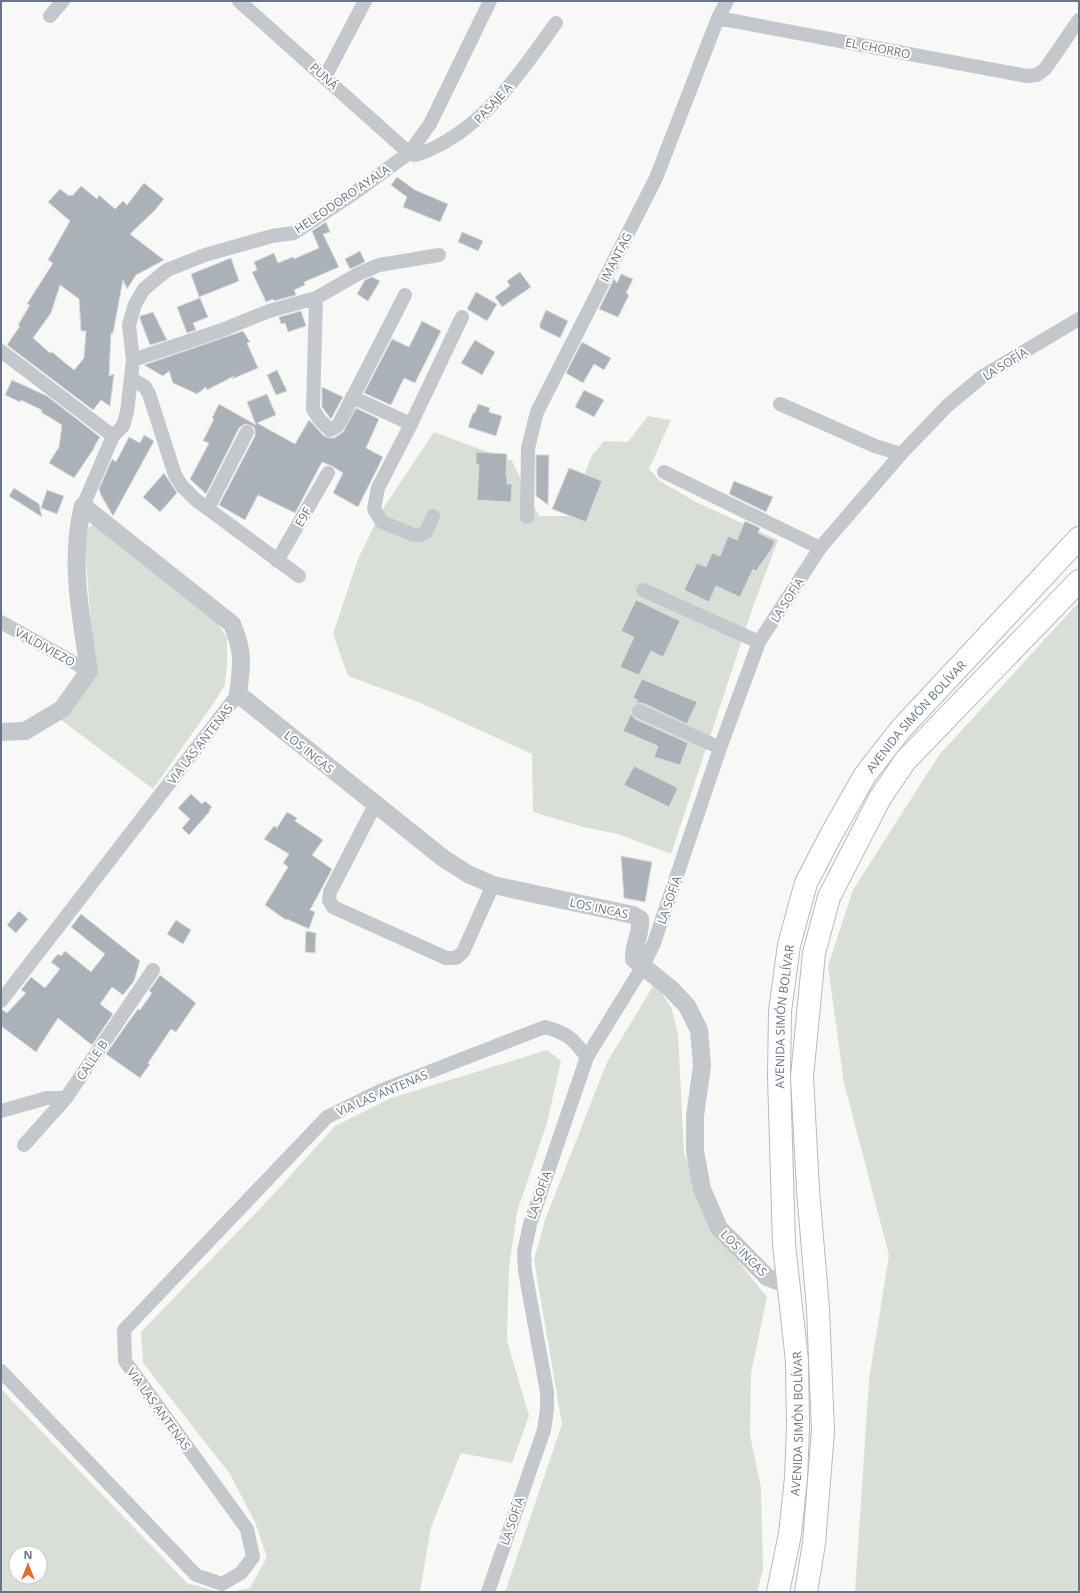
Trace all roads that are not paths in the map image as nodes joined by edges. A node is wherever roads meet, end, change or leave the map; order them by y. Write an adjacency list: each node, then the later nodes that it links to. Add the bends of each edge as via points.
1 (63, 1): 6 (street)
2 (239, 1): 10 (street, PUNÁ)
3 (365, 1): 10 (street)
4 (490, 1): 11 (street, HELEODORO AYALA, via 430,124)
5 (727, 1): 7 (street, IMANTAG)
6 (50, 16)
7 (718, 18): 8 (street, EL CHORRO, via 1027,76 1038,75 1045,69); 31 (street, IMANTAG, via 656,178 537,412 528,448)
8 (1079, 20)
9 (556, 23): 11 (street, PASAJE A, via 517,77 480,119 435,148 417,155)
10 (325, 77): 11 (street, PUNÁ)
11 (409, 153): 18 (street, HELEODORO AYALA, via 294,233 272,236 205,254 167,270 144,289 135,304 129,325)
12 (439, 255): 14 (street, via 379,265)
13 (404, 295): 20 (street)
14 (316, 298): 18 (street, via 269,311); 20 (street, via 313,410 330,430 340,422)
15 (462, 317): 22 (street)
16 (1079, 319): 25 (street, LA SOFÍA, via 983,376 948,405)
17 (1, 351): 24 (street)
18 (133, 360): 19 (street, HELEODORO AYALA)
19 (131, 378): 24 (street, HELEODORO AYALA, via 123,426); 29 (street, via 145,387 149,394 178,481 196,500)
20 (352, 397): 22 (street)
21 (780, 404): 25 (street, via 875,446)
22 (411, 424): 30 (street, via 378,488 374,509 382,522 414,535 426,532)
23 (247, 432): 29 (street)
24 (113, 436): 28 (street, HELEODORO AYALA)
25 (901, 454): 33 (street, LA SOFÍA)
26 (664, 472): 33 (street)
27 (328, 473): 34 (street, E9F)
28 (83, 506): 40 (street, HELEODORO AYALA, via 77,535 76,584); 41 (street, VIA LAS ANTENAS, via 232,624 240,642 242,666)
29 (208, 508): 34 (street)
30 (433, 516)
31 (527, 517)
32 (1079, 538): 54 (highway, AVENIDA SIMÓN BOLÍVAR, via 900,730 865,775 806,883 789,946 780,1010 779,1076 784,1244)
33 (820, 548): 39 (street, LA SOFÍA)
34 (277, 561): 35 (street)
35 (299, 576)
36 (1079, 581): 58 (highway, AVENIDA SIMÓN BOLÍVAR, via 905,761 880,798 827,904 814,953 802,1077 824,1431 814,1543)
37 (643, 590): 39 (street)
38 (1, 622): 40 (street, VALDIVIEZO)
39 (759, 642): 44 (street, LA SOFÍA)
40 (89, 671): 43 (street, via 62,709 25,731)
41 (238, 694): 45 (street, LOS INCAS); 49 (street, VIA LAS ANTENAS)
42 (640, 711): 44 (street)
43 (1, 732)
44 (720, 748): 47 (street, LA SOFÍA, via 654,943)
45 (375, 805): 46 (street, LOS INCAS, via 443,858 468,874); 46 (street, via 330,892 329,900 333,907 446,958 456,958 463,952)
46 (493, 885): 47 (street, LOS INCAS, via 640,918 641,926 634,959)
47 (643, 966): 50 (street, LA SOFÍA); 54 (street, LOS INCAS, via 687,1006 699,1030 702,1066 695,1116 695,1151 702,1189 719,1228 767,1277)
48 (153, 970): 51 (street, CALLE B)
49 (1, 1001)
50 (587, 1057): 55 (street, VIA LAS ANTENAS, via 569,1036 545,1027 380,1091 327,1117 124,1330 125,1361 247,1529 252,1558 241,1573 222,1584 196,1575); 56 (street, LA SOFÍA, via 526,1238 525,1271 547,1392 547,1409 544,1430)
51 (66, 1098): 52 (street, via 47,1098); 53 (street, CALLE B)
52 (1, 1111)
53 (24, 1145)
54 (788, 1282): 57 (highway, AVENIDA SIMÓN BOLÍVAR, via 797,1361 798,1428 790,1534)
55 (1, 1371)
56 (488, 1592)
57 (778, 1592)
58 (806, 1592)

